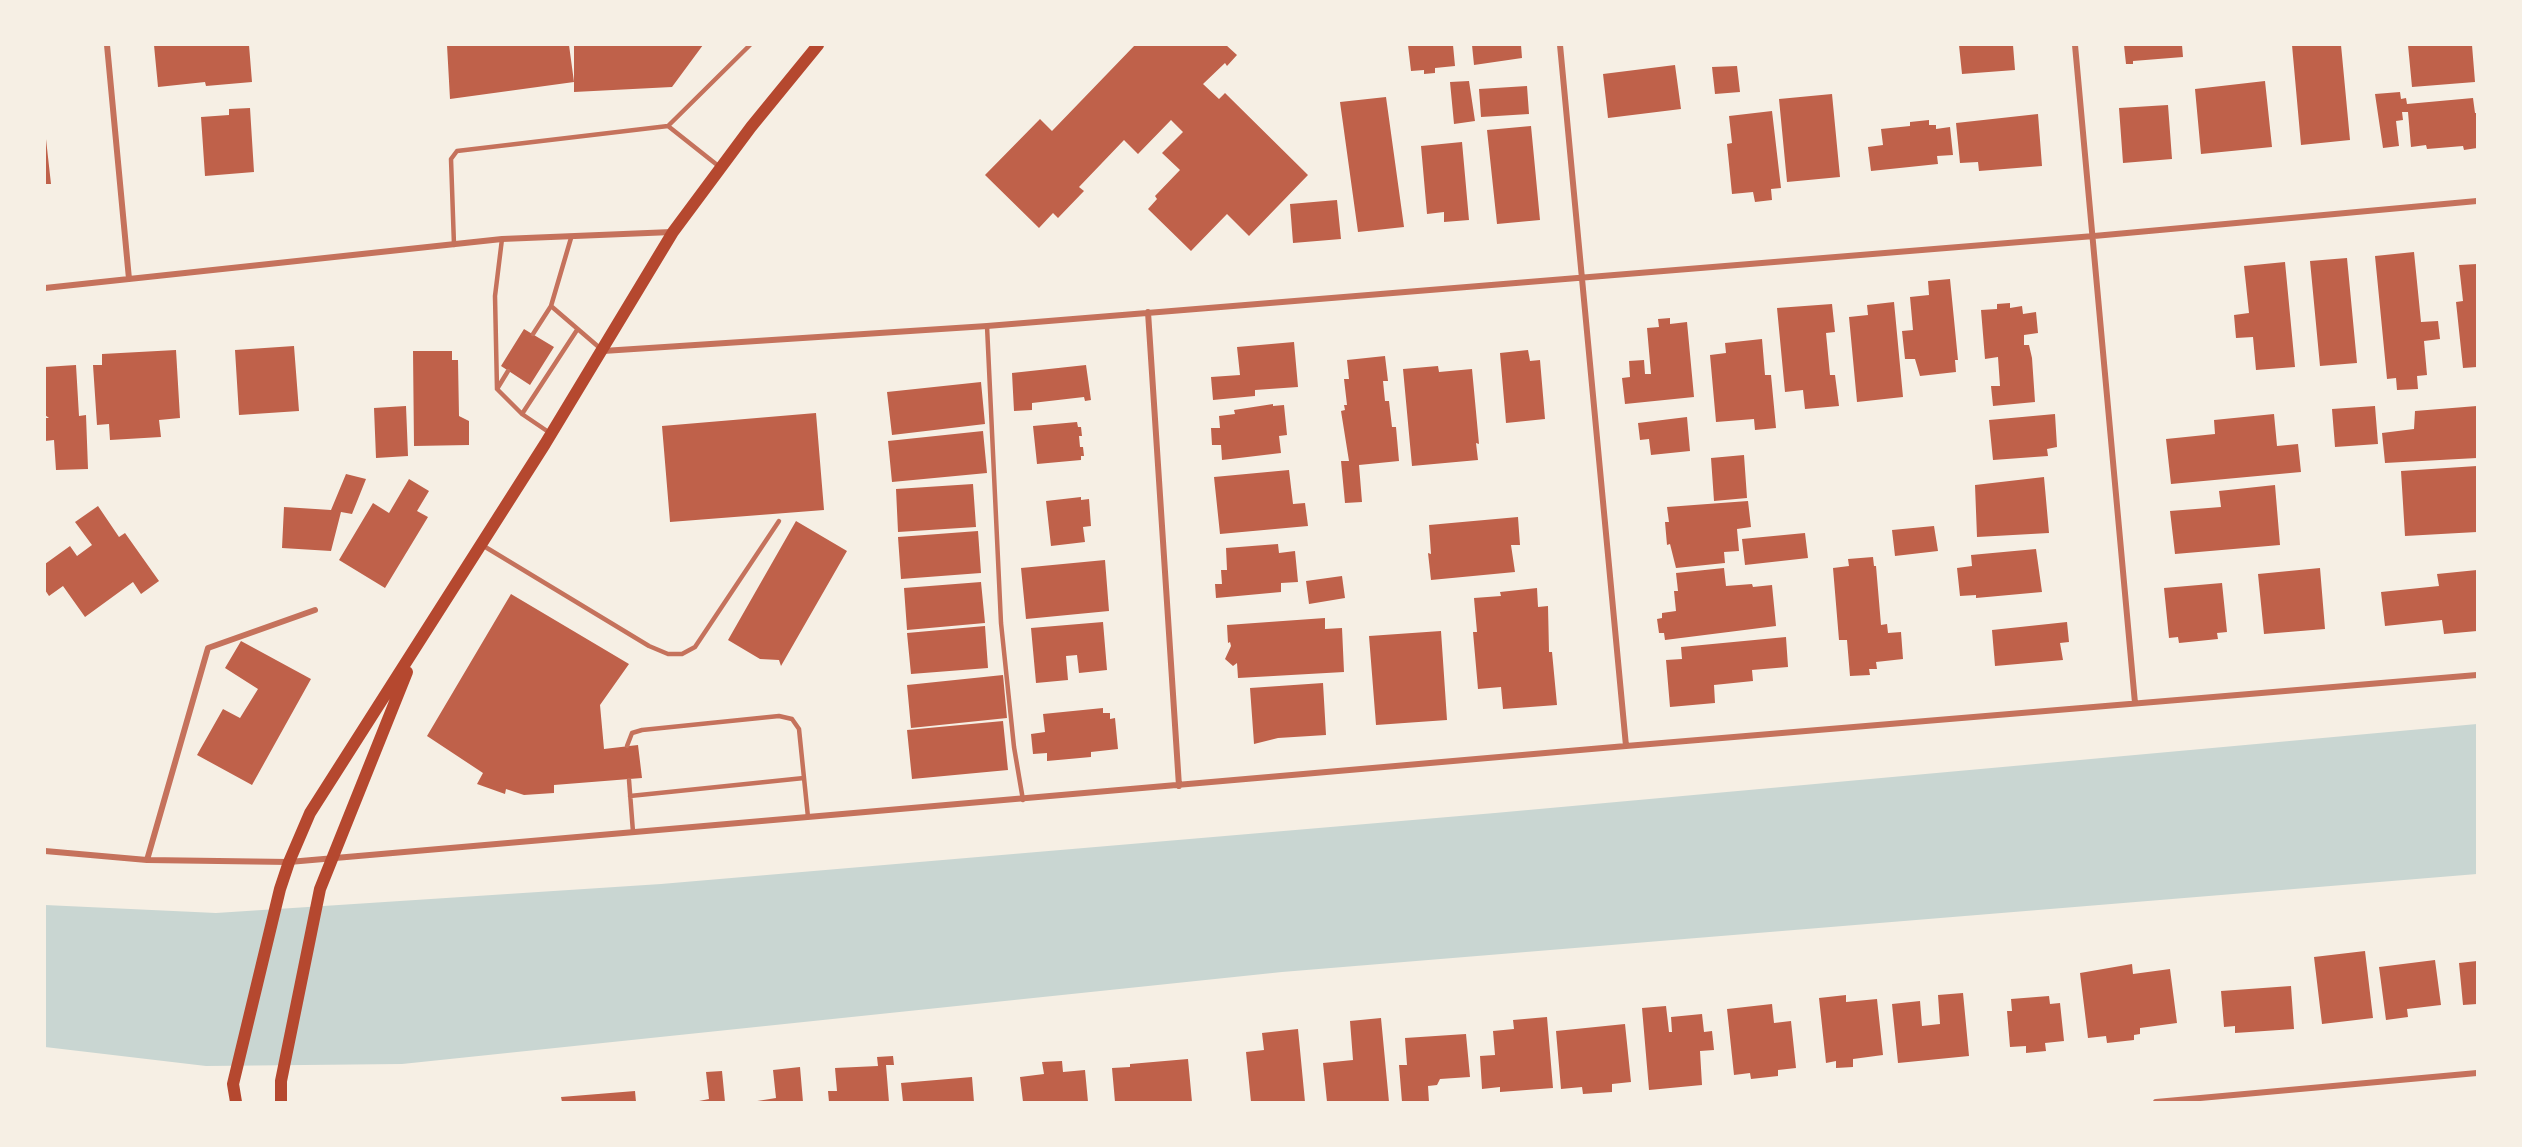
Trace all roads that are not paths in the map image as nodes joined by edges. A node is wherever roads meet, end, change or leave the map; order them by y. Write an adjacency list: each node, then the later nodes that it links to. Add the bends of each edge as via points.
1 (107, 45): 15 (street)
2 (750, 45): 6 (lane)
3 (818, 45): 7 (main road)
4 (1560, 45): 14 (street)
5 (2075, 45): 10 (street)
6 (668, 126): 7 (lane); 13 (lane, via 457,151 451,159)
7 (721, 168): 9 (main road)
8 (2477, 201): 10 (street)
9 (673, 232): 11 (street); 22 (main road)
10 (2094, 236): 14 (street); 32 (street)
11 (572, 238): 12 (street); 17 (lane)
12 (502, 239): 13 (street); 24 (lane, via 495,296)
13 (454, 246): 15 (street)
14 (1580, 276): 18 (street); 34 (street)
15 (129, 279): 16 (street)
16 (45, 288)
17 (551, 306): 20 (lane); 21 (lane)
18 (1148, 312): 19 (street); 37 (street)
19 (987, 326): 22 (street); 39 (lane, via 1001,623)
20 (577, 330): 22 (lane); 25 (lane)
21 (533, 334)
22 (603, 351): 26 (main road)
23 (508, 371): 24 (lane)
24 (497, 389): 25 (lane)
25 (522, 414): 26 (lane)
26 (551, 434): 28 (main road)
27 (779, 521): 28 (lane, via 695,647 682,654 668,654 649,646)
28 (482, 545): 30 (main road)
29 (315, 610): 44 (street, via 208,648)
30 (419, 644): 43 (main road); 45 (main road, via 310,813)
31 (2477, 675): 32 (street)
32 (2135, 703): 34 (street)
33 (627, 746): 35 (lane, via 632,733 642,730 779,716 792,719 798,729)
34 (1626, 746): 37 (street)
35 (804, 778): 38 (lane); 40 (lane)
36 (629, 780): 38 (lane)
37 (1179, 786): 39 (street)
38 (630, 796): 41 (lane)
39 (1023, 800): 40 (street)
40 (808, 818): 41 (street)
41 (633, 832): 43 (street)
42 (45, 851): 44 (street)
43 (331, 858): 45 (street); 48 (main road, via 320,889 281,1081)
44 (147, 860): 45 (street)
45 (289, 862): 47 (main road, via 233,1084)
46 (2477, 1073): 49 (street)
47 (236, 1102)
48 (281, 1102)
49 (2156, 1102)

